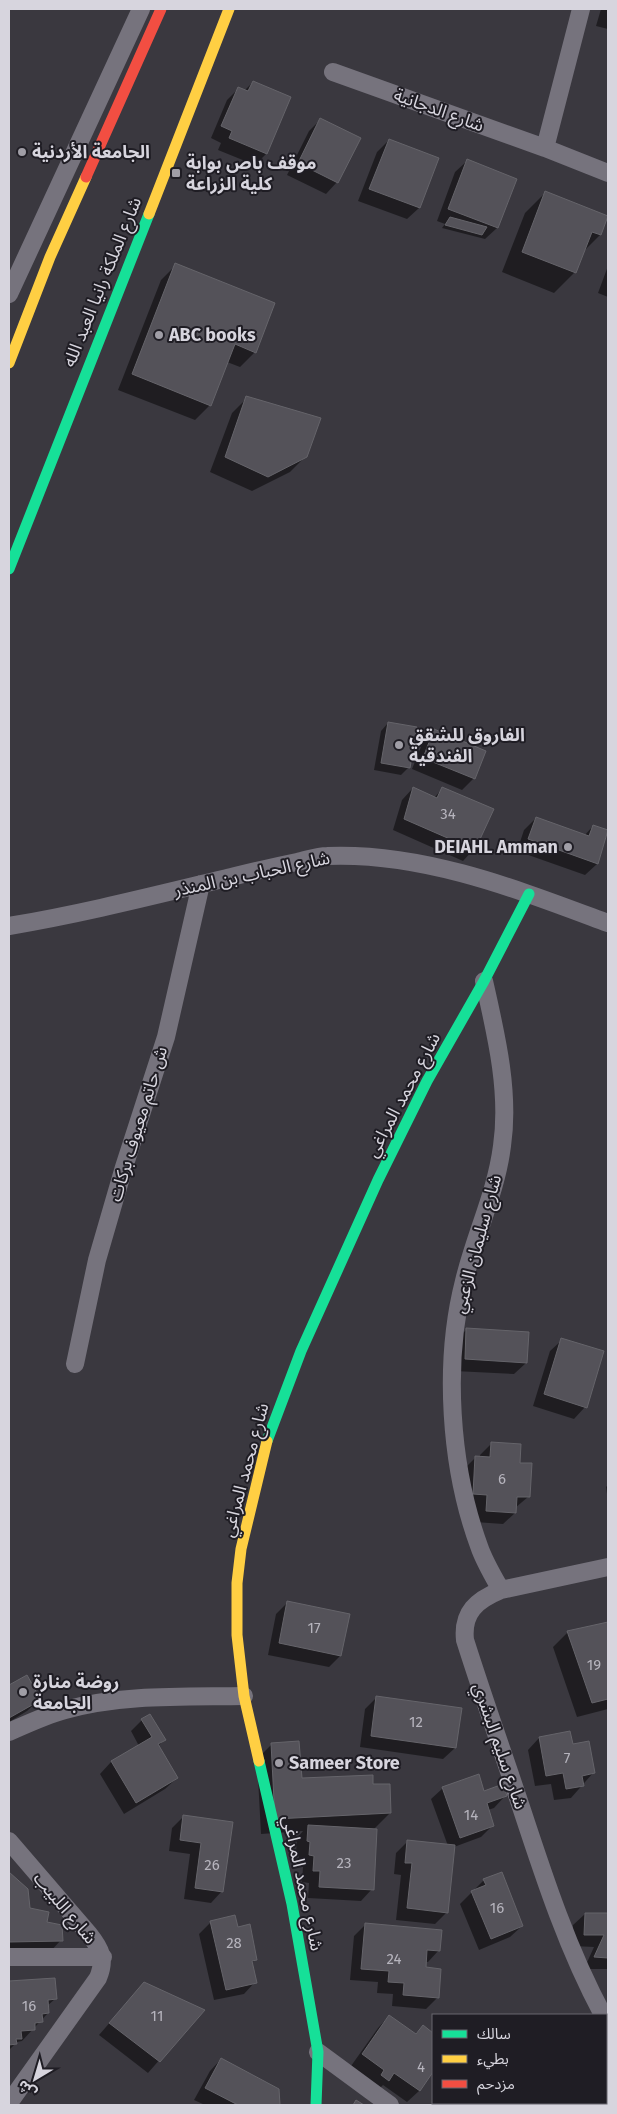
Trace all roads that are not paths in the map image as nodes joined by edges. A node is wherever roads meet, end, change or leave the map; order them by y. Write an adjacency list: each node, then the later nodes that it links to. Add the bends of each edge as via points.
1 (141, 9): 8 (street)
2 (161, 9): 9 (street, via 50,257)
3 (229, 9): 10 (street, شارع الملكة رانيا العبد الله)
4 (581, 9): 6 (street)
5 (333, 72): 6 (street, شارع الدجانية)
6 (545, 148): 7 (street, شارع الدجانية)
7 (608, 173)
8 (9, 294)
9 (9, 363)
10 (9, 569)
11 (201, 884): 12 (street, شارع الحباب بن المنذر, via 324,856 357,856 393,859 452,871); 14 (street, شارع الحباب بن المنذر); 16 (street, ش حاتم معيوف بركات, via 166,1037 97,1260)
12 (529, 894): 13 (street, شارع الحباب بن المنذر); 15 (street, شارع محمد المراغي)
13 (608, 923)
14 (9, 926)
15 (484, 981): 18 (street, شارع سليمان الزعبي, via 496,1034 502,1085 502,1145 490,1199 458,1305 452,1414 464,1500 479,1547); 19 (street, شارع محمد المراغي, via 427,1081 378,1180 301,1351 268,1438 241,1549 238,1635)
16 (75, 1364)
17 (608, 1567): 18 (street, شارع سليم البشري)
18 (501, 1590): 24 (street, شارع سليم البشري, via 470,1610 465,1640 543,1874 587,1986)
19 (244, 1696): 20 (street, via 158,1698 93,1704 64,1710); 25 (street, شارع محمد المراغي, via 292,1904)
20 (9, 1732)
21 (9, 1842): 23 (street, شارع اللبيب, via 99,1946)
22 (9, 1957): 23 (street)
23 (103, 1957): 26 (street, شارع اللبيب, via 98,1978)
24 (602, 2014)
25 (318, 2052): 27 (street, شارع محمد المراغي); 28 (street)
26 (9, 2103)
27 (316, 2105)
28 (390, 2105)

